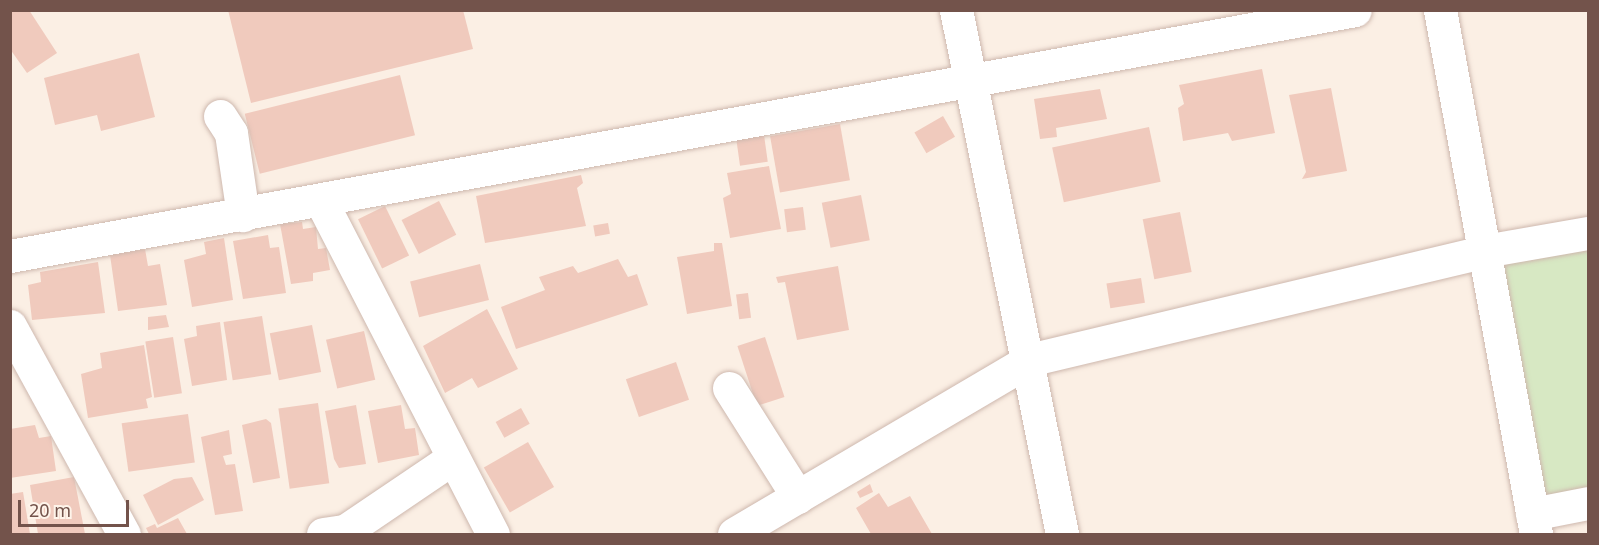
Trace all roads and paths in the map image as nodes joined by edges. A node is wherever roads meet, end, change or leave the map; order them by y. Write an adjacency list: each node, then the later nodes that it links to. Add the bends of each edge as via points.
1 (956, 10): 4 (street)
2 (1355, 10): 4 (street)
3 (1440, 10): 9 (street)
4 (969, 83): 6 (street); 12 (street)
5 (220, 116): 7 (street, via 231,133)
6 (321, 201): 7 (street); 14 (street)
7 (243, 215): 10 (street)
8 (1588, 234): 9 (street)
9 (1485, 251): 12 (street); 17 (street)
10 (10, 256)
11 (10, 326): 18 (street)
12 (1029, 360): 15 (street); 22 (street)
13 (729, 388): 15 (street)
14 (453, 458): 19 (street, via 345,531); 20 (street)
15 (798, 497): 21 (street)
16 (1588, 503): 17 (street)
17 (1534, 524)
18 (124, 534)
19 (323, 534)
20 (493, 534)
21 (734, 534)
22 (1062, 534)

